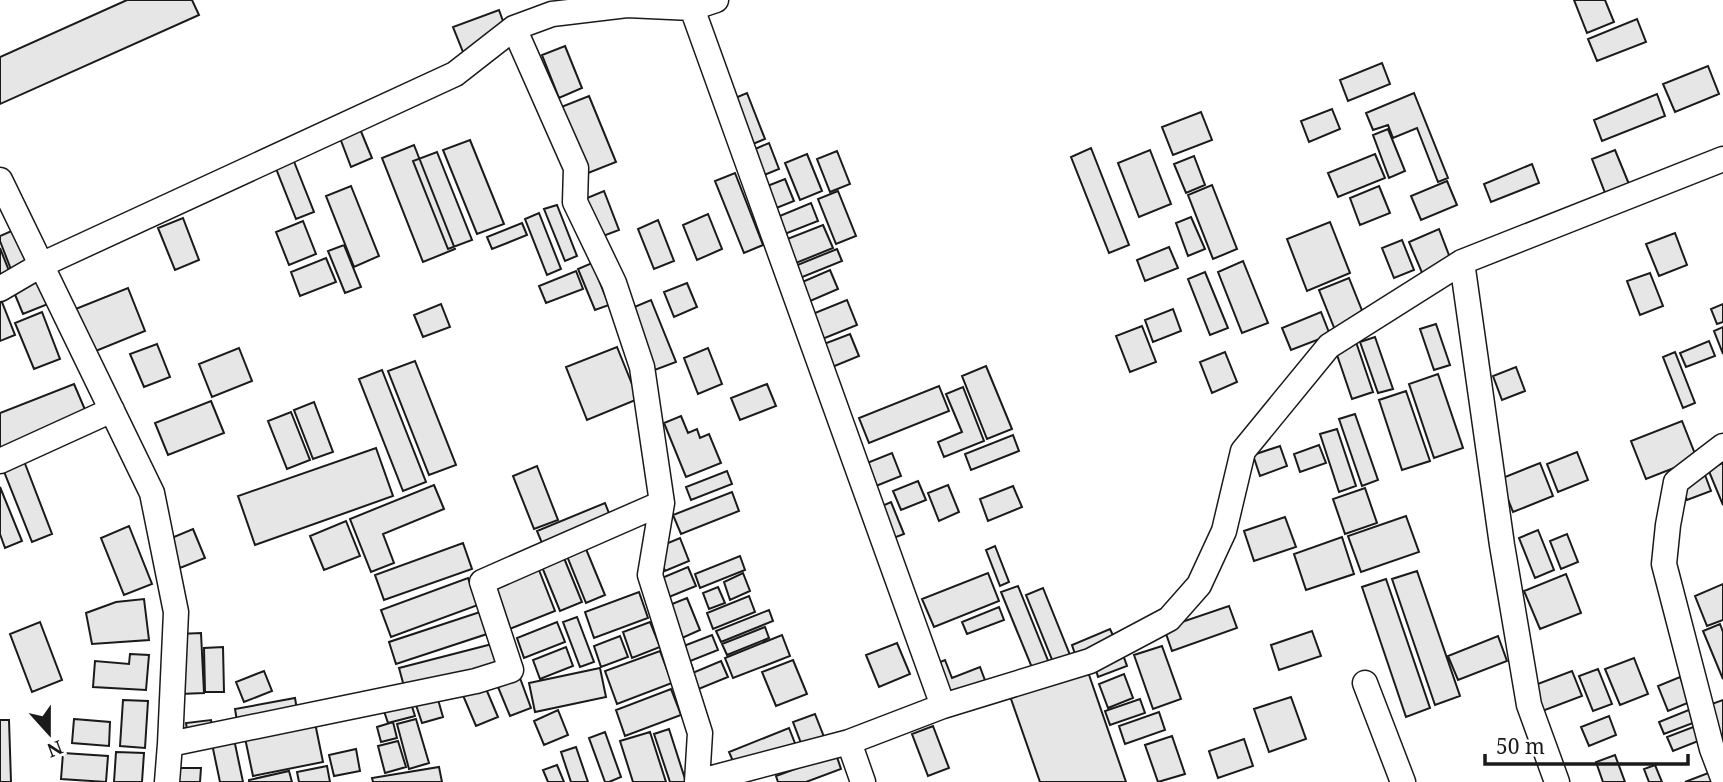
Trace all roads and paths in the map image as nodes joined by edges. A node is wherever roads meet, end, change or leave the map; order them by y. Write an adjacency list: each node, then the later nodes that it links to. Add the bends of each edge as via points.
1 (716, 0): 3 (street)
2 (550, 7): 3 (street); 4 (street)
3 (692, 8): 15 (street)
4 (514, 28): 8 (street, via 455,74); 13 (street, via 576,168 575,202 614,283 642,367)
5 (1723, 159): 7 (street)
6 (0, 180): 8 (street)
7 (1462, 262): 15 (street, via 1329,346 1260,430 1243,451 1224,531 1199,585 1169,619 1090,661); 23 (street, via 1530,705)
8 (41, 265): 9 (street); 10 (street)
9 (0, 289)
10 (113, 410): 12 (street); 17 (street, via 152,493 176,612)
11 (1723, 446): 18 (street, via 1676,482 1664,564)
12 (0, 461)
13 (662, 503): 17 (street, via 482,582 510,670); 20 (street, via 650,575 700,733)
14 (1365, 683): 22 (street)
15 (943, 706): 16 (street)
16 (849, 743): 20 (street); 21 (street)
17 (170, 744): 19 (street)
18 (1723, 778)
19 (167, 782)
20 (697, 782)
21 (863, 782)
22 (1403, 782)
23 (1557, 782)

